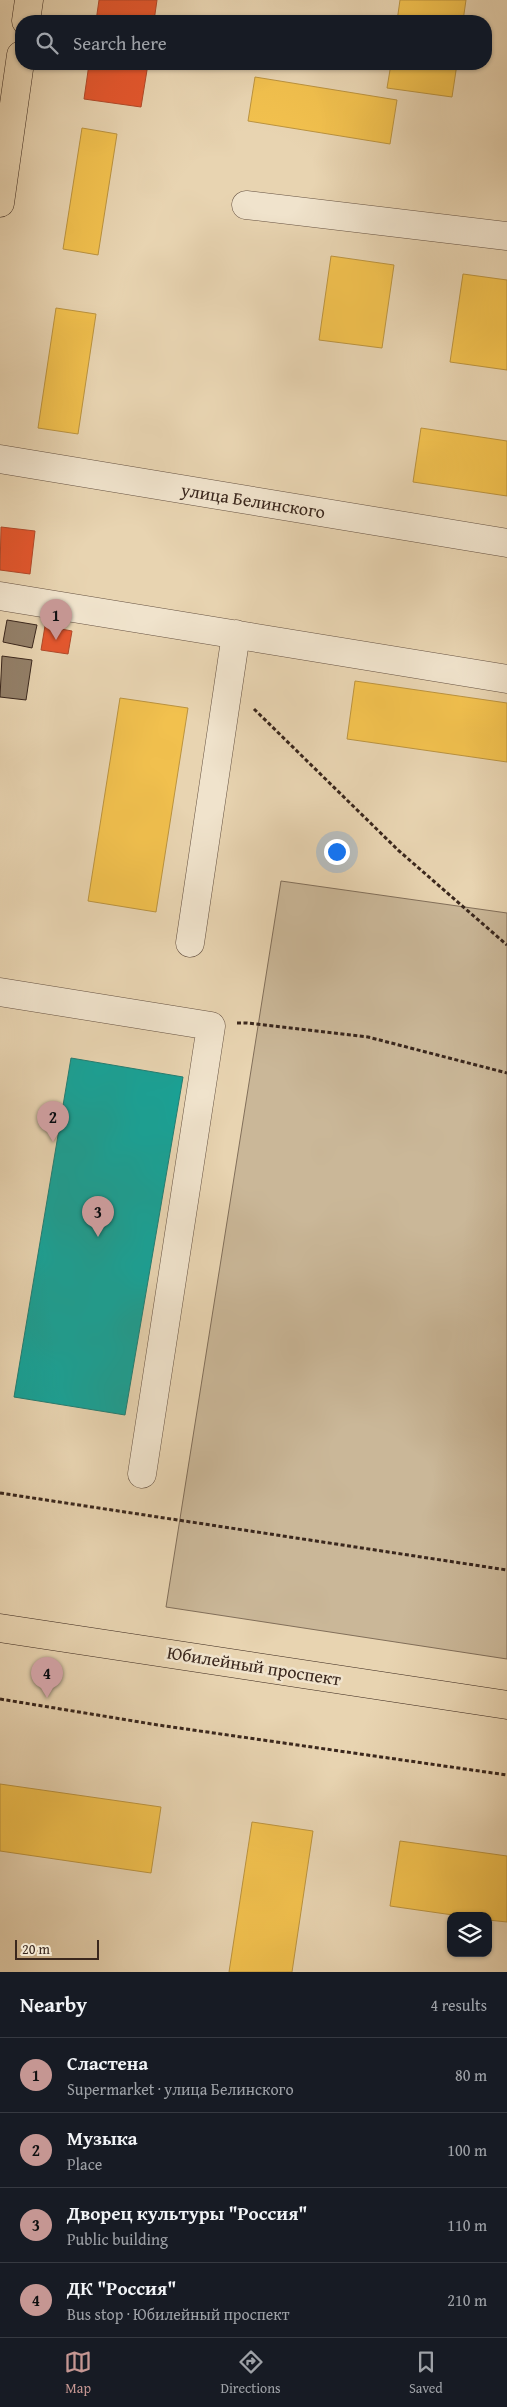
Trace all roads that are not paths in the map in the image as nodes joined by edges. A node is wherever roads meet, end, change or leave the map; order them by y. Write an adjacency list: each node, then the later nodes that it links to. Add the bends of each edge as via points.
1 (29, 0): 2 (main road)
2 (27, 15)
3 (19, 70): 4 (main road)
4 (0, 203)
5 (246, 205): 6 (street)
6 (507, 236)
7 (0, 459): 8 (street, улица Белинского)
8 (507, 543)
9 (0, 596): 10 (street)
10 (236, 634): 11 (street); 12 (street)
11 (507, 679)
12 (190, 943)
13 (0, 992): 14 (street, via 211,1026)
14 (142, 1474)
15 (0, 1628): 16 (main road, Юбилейный проспект)
16 (507, 1705)

